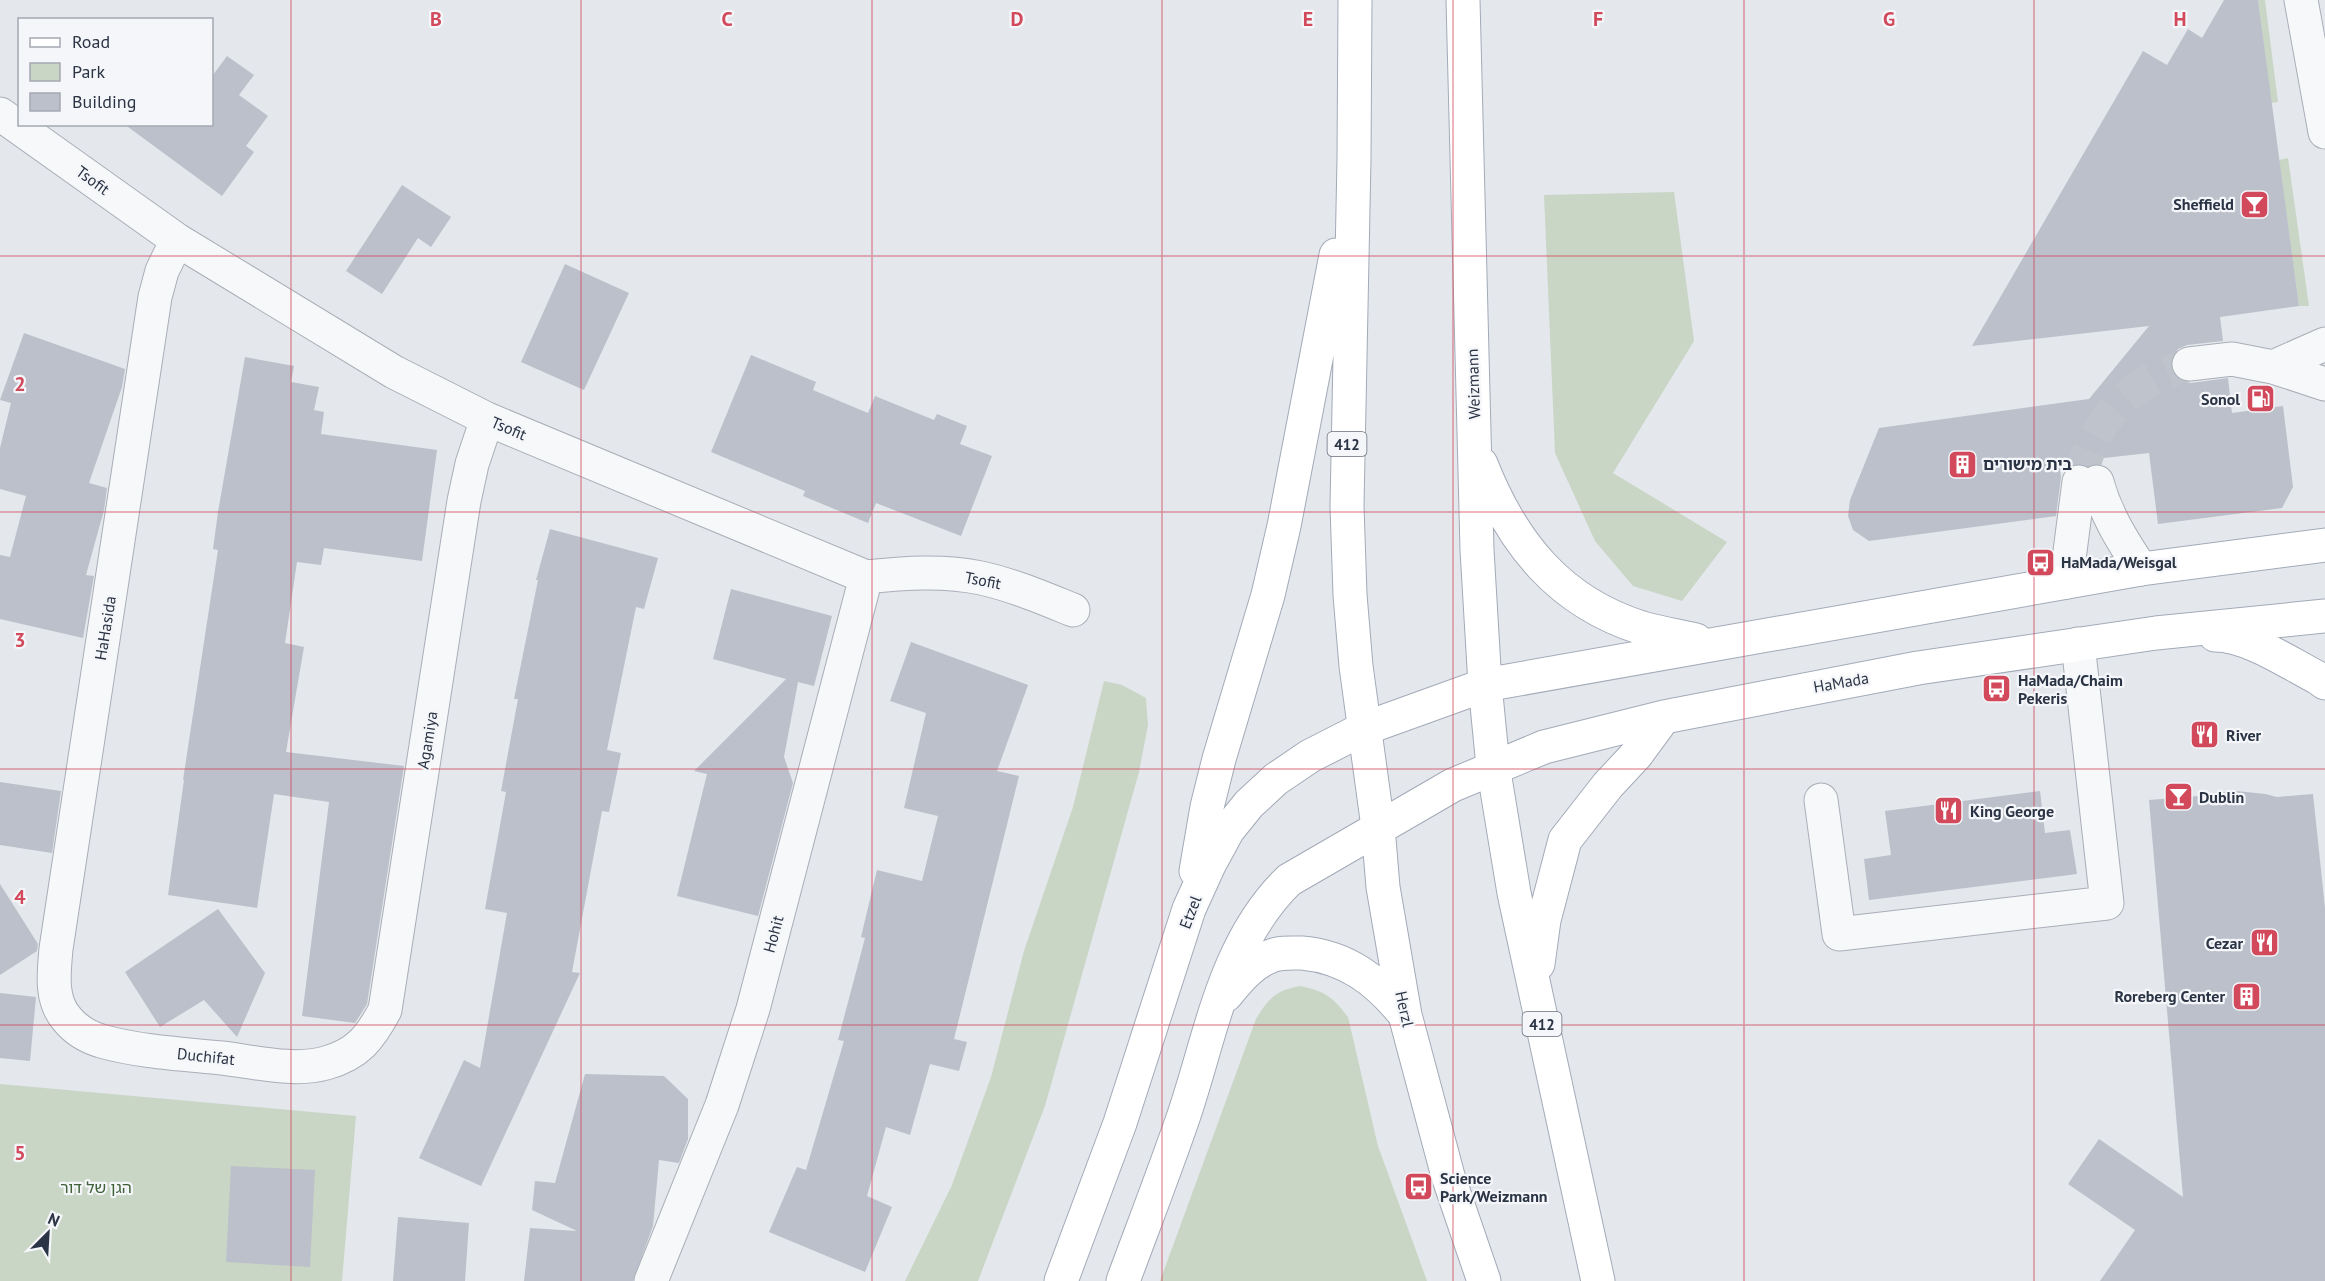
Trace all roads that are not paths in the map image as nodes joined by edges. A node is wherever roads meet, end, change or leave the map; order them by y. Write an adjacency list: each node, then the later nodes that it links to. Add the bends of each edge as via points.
1 (1355, 0): 6 (main road, 412)
2 (1462, 0): 13 (main road, Weizmann / 412)
3 (2301, 0): 5 (street)
4 (0, 114): 7 (street, Tsofit)
5 (2325, 132)
6 (1354, 159): 26 (main road, 412, via 1347,506 1350,596); 30 (main road, via 1284,526 1207,807)
7 (177, 240): 12 (street, Tsofit, via 394,372); 33 (street, HaHasida, via 155,297 56,949 54,988)
8 (2325, 344): 10 (street)
9 (2189, 364): 10 (street, via 2232,359)
10 (2273, 367): 11 (street)
11 (2325, 384)
12 (488, 419): 16 (street, Tsofit); 35 (street, Agamiya, via 464,501 385,1010 370,1037)
13 (1475, 450): 21 (main road, via 1496,501 1516,534 1567,590 1641,627); 24 (main road, Weizmann / 412)
14 (2325, 545): 15 (main road)
15 (2140, 569): 17 (main road); 17 (street, via 2088,482)
16 (866, 577): 18 (street, Tsofit, via 907,572 980,577); 36 (street, Hohit, via 753,1008 722,1105)
17 (2066, 582): 21 (main road)
18 (1073, 610)
19 (2325, 616): 20 (main road, HaMada)
20 (2156, 633): 22 (main road, HaMada); 23 (main road, via 2223,635 2258,647)
21 (1709, 644): 24 (main road)
22 (2078, 644): 25 (main road, HaMada, via 1918,668); 28 (street, via 2107,903 1839,934)
23 (2325, 683)
24 (1485, 685): 26 (main road, Etzel); 27 (main road, Weizmann / 412)
25 (1664, 717): 27 (main road, HaMada, via 1544,747); 31 (main road, via 1565,840 1544,920)
26 (1363, 729): 29 (main road, Herzl / 412); 30 (main road, Etzel, via 1310,756 1249,804 1228,830)
27 (1494, 766): 29 (main road, HaMada, via 1453,784); 31 (main road, 412)
28 (1821, 800)
29 (1378, 827): 32 (main road, Herzl / 412, via 1383,887); 34 (main road, via 1289,880 1272,897 1237,952)
30 (1189, 909): 37 (main road, Etzel, via 1120,1123)
31 (1534, 987): 40 (main road, 412)
32 (1405, 1015): 34 (main road, via 1367,976 1331,958 1290,952 1255,965 1239,979 1226,995); 39 (main road, Herzl / 412, via 1448,1176)
33 (66, 1019): 35 (street, Duchifat, via 98,1040 130,1048 293,1066 325,1064)
34 (1208, 1035): 38 (main road, via 1183,1117)
35 (352, 1053)
36 (651, 1281)
37 (1061, 1281)
38 (1123, 1281)
39 (1484, 1281)
40 (1598, 1281)

